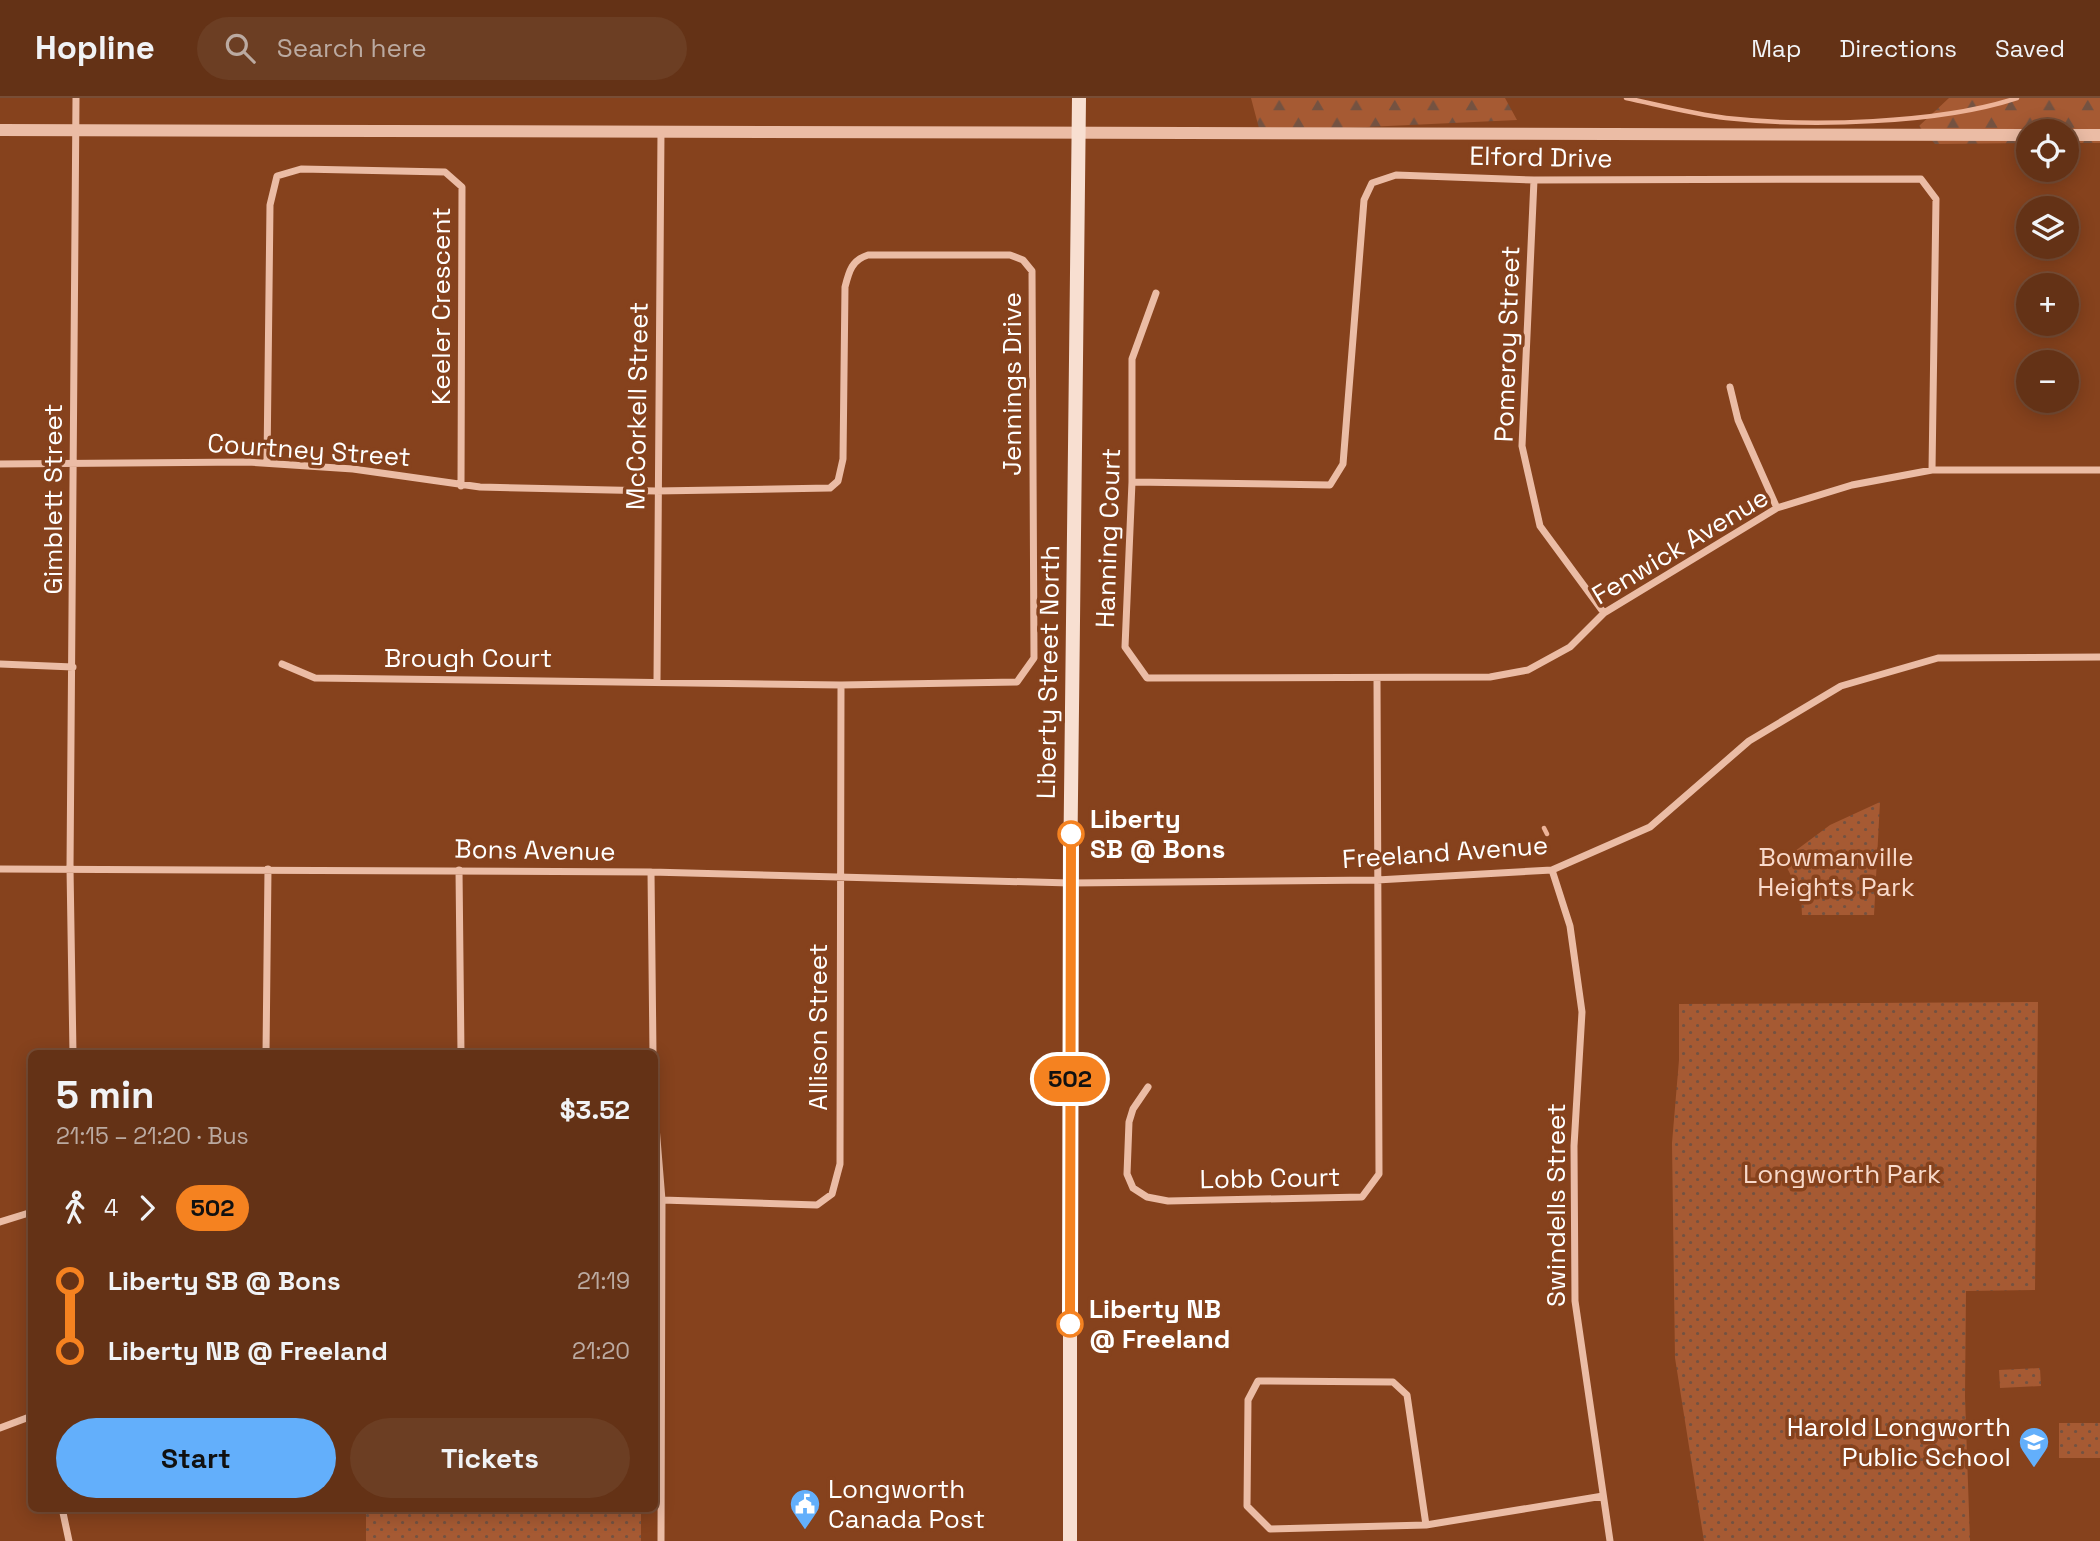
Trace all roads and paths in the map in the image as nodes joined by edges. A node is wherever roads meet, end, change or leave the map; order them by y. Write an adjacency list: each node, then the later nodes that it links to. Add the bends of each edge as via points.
1 (76, 98): 4 (street, Gimblett Street)
2 (1079, 98): 6 (main road, Liberty Street North)
3 (0, 130): 4 (street)
4 (77, 130): 5 (street); 13 (street, Gimblett Street)
5 (661, 131): 6 (street); 20 (street, McCorkell Street)
6 (1079, 132): 7 (street); 38 (main road, Liberty Street North)
7 (2016, 135)
8 (2079, 135): 9 (street)
9 (2100, 135)
10 (1534, 180): 16 (street, Elford Drive, via 1921,179 1936,199); 18 (street, Elford Drive, via 1396,175 1373,183 1364,200 1343,464 1330,485); 22 (street, Pomeroy Street, via 1522,446 1540,526)
11 (1156, 293): 18 (street, Hanning Court, via 1132,359)
12 (1730, 387): 21 (street, via 1738,420)
13 (74, 462): 14 (street, Courtney Street); 15 (street, Courtney Street); 26 (street, Gimblett Street)
14 (267, 463): 19 (street, Courtney Street, via 353,469); 19 (street, Keeler Crescent, via 270,205 277,176 301,169 445,172 462,187)
15 (0, 464)
16 (1932, 470): 17 (street, Fenwick Avenue); 21 (street, Fenwick Avenue, via 1852,485)
17 (2100, 470)
18 (1132, 482): 27 (street, Hanning Court, via 1125,647 1147,678)
19 (461, 485): 20 (street, Courtney Street)
20 (656, 491): 28 (street, McCorkell Street); 29 (street, Jennings Drive, via 817,490 838,481 844,459 845,287 851,266 859,258 1010,255 1029,265 1033,277 1034,658 1017,682)
21 (1777, 508): 22 (street, Fenwick Avenue)
22 (1604, 613): 27 (street, Fenwick Avenue, via 1570,647 1528,670 1490,677)
23 (2100, 657): 34 (street, Freeland Avenue, via 1938,658 1842,686 1749,741 1650,827)
24 (0, 664): 26 (street)
25 (282, 664): 28 (street, Brough Court, via 315,678)
26 (73, 667): 30 (street, Gimblett Street)
27 (1377, 678): 37 (street)
28 (657, 681): 29 (street, Jennings Drive)
29 (841, 685): 36 (street, Allison Street)
30 (70, 868): 31 (street, Bons Avenue); 32 (street, Bons Avenue); 39 (street, Gimblett Street)
31 (0, 869)
32 (268, 869): 33 (street, Bons Avenue); 40 (street)
33 (459, 870): 35 (street, Bons Avenue); 41 (street)
34 (1552, 870): 37 (street, Freeland Avenue); 51 (street, Swindells Street, via 1570,926 1582,1012 1574,1146 1575,1301)
35 (651, 872): 36 (street, Bons Avenue); 42 (street)
36 (839, 878): 38 (street, Bons Avenue); 45 (street, Allison Street, via 840,1164 832,1194 817,1205)
37 (1377, 880): 38 (street, Freeland Avenue); 43 (street, Lobb Court, via 1380,1174 1362,1197 1168,1201 1147,1197 1133,1188 1126,1157 1133,1109)
38 (1070, 883): 56 (main road, Liberty Street North)
39 (73, 1050)
40 (266, 1050)
41 (461, 1050)
42 (653, 1050)
43 (1148, 1087)
44 (658, 1151): 45 (street)
45 (662, 1200): 48 (street)
46 (28, 1213): 47 (street)
47 (0, 1222)
48 (659, 1399): 55 (street)
49 (28, 1418): 50 (street)
50 (0, 1428)
51 (1603, 1496): 53 (street); 57 (street, Swindells Street)
52 (63, 1512): 54 (street)
53 (1426, 1525): 53 (street, via 1270,1528 1247,1506 1248,1401 1258,1381 1393,1382 1407,1395)
54 (69, 1541)
55 (661, 1541)
56 (1070, 1541)
57 (1610, 1541)

